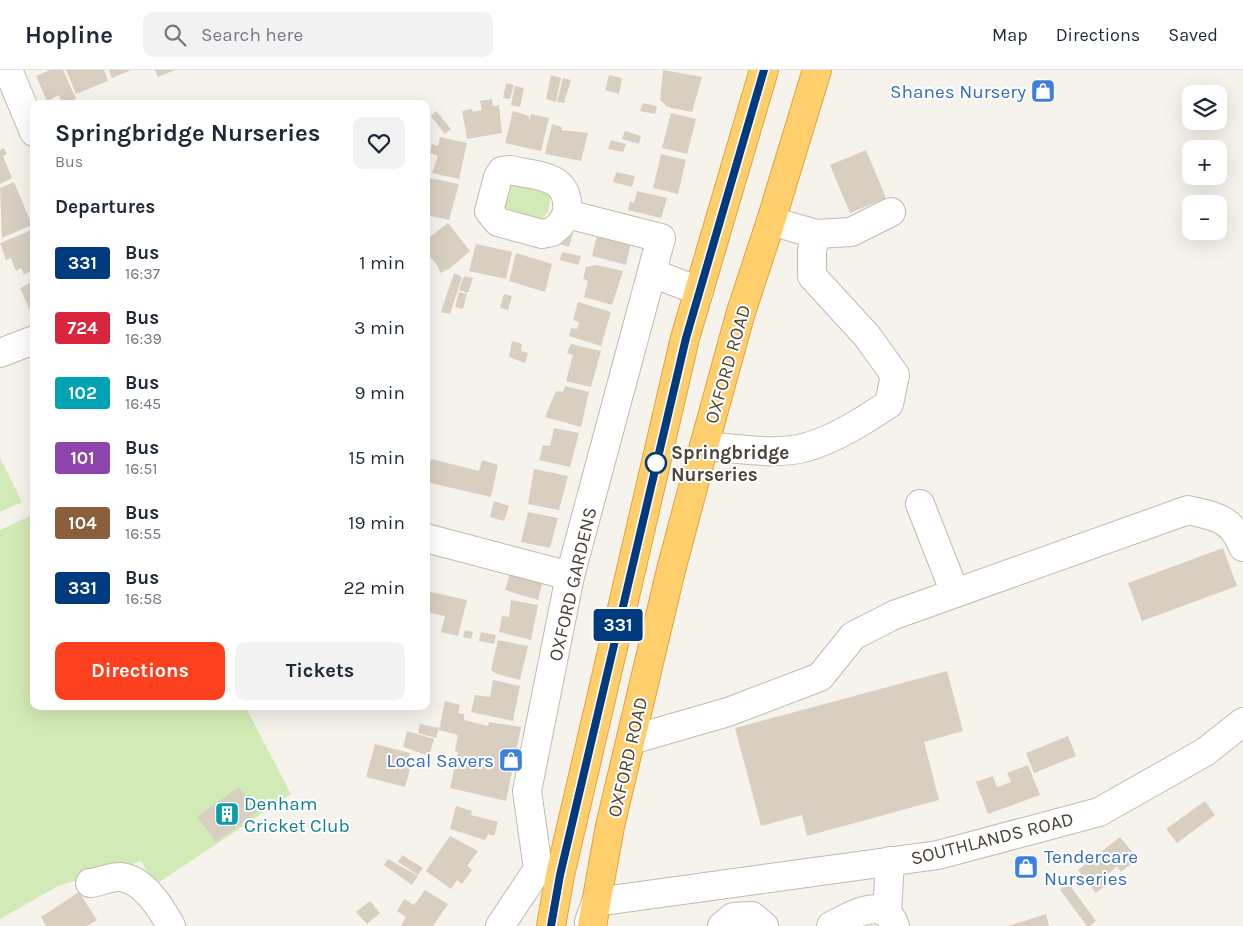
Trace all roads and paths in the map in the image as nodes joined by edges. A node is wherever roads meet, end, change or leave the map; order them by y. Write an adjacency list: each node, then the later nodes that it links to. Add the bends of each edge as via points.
1 (8, 70): 4 (street)
2 (764, 70): 10 (highway, OXFORD ROAD)
3 (816, 70): 7 (highway, OXFORD ROAD)
4 (30, 122)
5 (891, 212): 8 (street, via 850,232)
6 (567, 214): 9 (street, OXFORD GARDENS, via 661,238)
7 (771, 221): 8 (street); 13 (highway, OXFORD ROAD, via 741,312)
8 (816, 234): 13 (street, via 812,276 867,336 895,375 889,404 854,427 806,448 766,451)
9 (652, 273): 10 (street); 17 (street, OXFORD GARDENS)
10 (699, 291): 22 (highway, OXFORD ROAD)
11 (30, 342): 12 (street)
12 (4, 352)
13 (704, 446): 20 (highway, OXFORD ROAD)
14 (920, 504): 18 (street)
15 (430, 539): 17 (street)
16 (1243, 547): 18 (street, via 1238,535 1224,519 1188,510)
17 (570, 576): 22 (street, OXFORD GARDENS, via 527,791)
18 (955, 593): 20 (street, via 894,615 853,636 820,677 728,712)
19 (1243, 722): 21 (street, SOUTHLANDS ROAD, via 1205,752 1099,812 938,855)
20 (631, 740): 25 (highway, OXFORD ROAD)
21 (890, 861): 23 (street, SOUTHLANDS ROAD); 26 (street)
22 (549, 872): 29 (street); 30 (highway, OXFORD ROAD)
23 (762, 878): 25 (street, SOUTHLANDS ROAD); 27 (street)
24 (90, 883): 28 (street, via 121,877 141,886)
25 (592, 918)
26 (891, 920): 32 (street, via 879,909 866,910)
27 (762, 923): 31 (street, via 752,916 733,917)
28 (171, 926)
29 (500, 926)
30 (550, 926)
31 (722, 926)
32 (831, 926)

